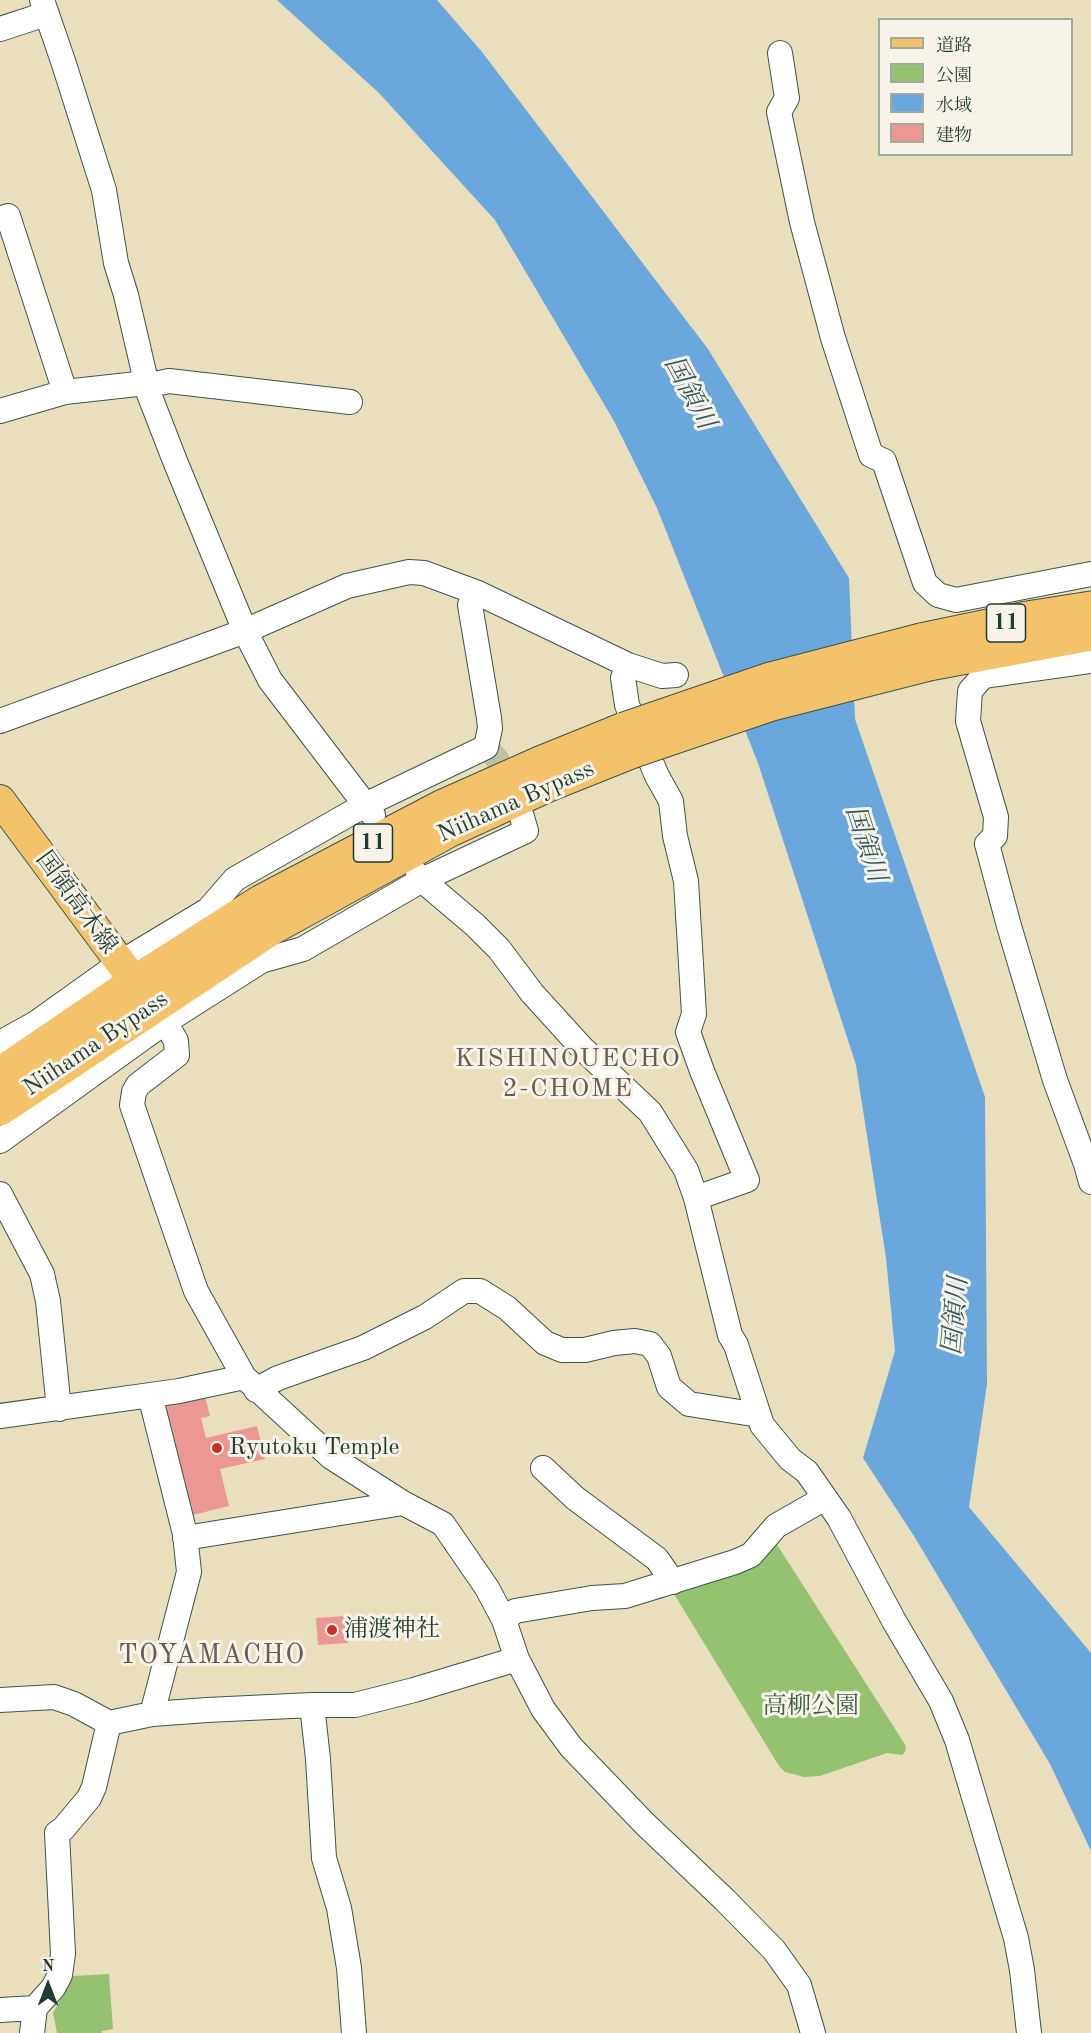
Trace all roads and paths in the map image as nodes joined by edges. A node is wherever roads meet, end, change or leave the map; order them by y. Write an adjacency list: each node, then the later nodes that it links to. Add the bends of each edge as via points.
1 (44, 7): 2 (street); 5 (street, via 104,190 116,264)
2 (0, 29)
3 (780, 53): 9 (street, via 787,98 779,112 802,222 833,338 870,455 885,461 925,583 938,595 956,600)
4 (0, 219): 6 (street, via 8,216)
5 (146, 382): 6 (street); 7 (street, via 169,381); 12 (street)
6 (65, 392): 8 (street)
7 (350, 402)
8 (0, 411)
9 (1091, 574)
10 (478, 594): 12 (street, via 424,573 394,574 346,586); 16 (street); 20 (street, via 470,605 489,718 486,747)
11 (1091, 608): 14 (highway, Niihama Bypass / 11, via 1027,618)
12 (245, 631): 18 (street); 20 (street, via 270,680)
13 (1091, 634): 14 (highway, Niihama Bypass / 11)
14 (925, 652): 23 (highway, Niihama Bypass / 11, bridge, via 767,680 628,741 540,763 441,807 262,901)
15 (1091, 662): 28 (street, via 983,676 970,691 968,721 996,817 995,836 987,844 1055,1080)
16 (628, 665): 17 (street, via 662,676); 30 (street, via 622,678 627,705 670,801 686,881 694,1014 688,1032 747,1180)
17 (676, 675)
18 (0, 721)
19 (0, 800): 23 (main road, 国領高木線)
20 (369, 810): 23 (street, via 235,879)
21 (522, 817): 22 (street, via 526,831)
22 (420, 877): 23 (street, via 303,949); 30 (street, via 499,949 582,1048 650,1112 686,1170)
23 (143, 993): 24 (street, via 36,1023); 25 (highway, Niihama Bypass / 11); 26 (highway, Niihama Bypass / 11); 27 (street); 31 (street, via 176,1041 177,1055 138,1085 132,1105 195,1291)
24 (0, 1043)
25 (0, 1074)
26 (0, 1109)
27 (0, 1141)
28 (1091, 1182)
29 (0, 1194): 33 (street, via 42,1274)
30 (696, 1198): 34 (street, via 730,1335)
31 (250, 1384): 32 (street); 34 (street, via 363,1348 465,1291 480,1291 507,1308 544,1343 562,1350 585,1350 614,1342 650,1344 659,1356 669,1387 689,1404); 38 (street, via 331,1458)
32 (150, 1395): 33 (street); 39 (street)
33 (59, 1409): 35 (street)
34 (759, 1415): 37 (street, via 776,1444 807,1472)
35 (0, 1416)
36 (543, 1468): 40 (street, via 575,1498 657,1559)
37 (825, 1498): 40 (street, via 777,1526 751,1555); 52 (street, via 941,1701 957,1740 1016,1938)
38 (403, 1503): 39 (street); 41 (street, via 443,1524 488,1588)
39 (185, 1538): 45 (street, via 189,1572)
40 (673, 1582): 41 (street, via 625,1596 515,1611)
41 (504, 1620): 42 (street)
42 (517, 1659): 44 (street, via 355,1705); 51 (street, via 543,1709 571,1747 774,1950 799,1985)
43 (0, 1700): 46 (street, via 54,1697)
44 (312, 1705): 45 (street); 50 (street, via 324,1858 350,1968)
45 (152, 1714): 46 (street)
46 (109, 1723): 47 (street, via 94,1787 57,1833 63,1954 53,1989)
47 (35, 2008): 48 (street); 49 (street)
48 (0, 2010)
49 (32, 2033)
50 (354, 2033)
51 (813, 2033)
52 (1029, 2033)

